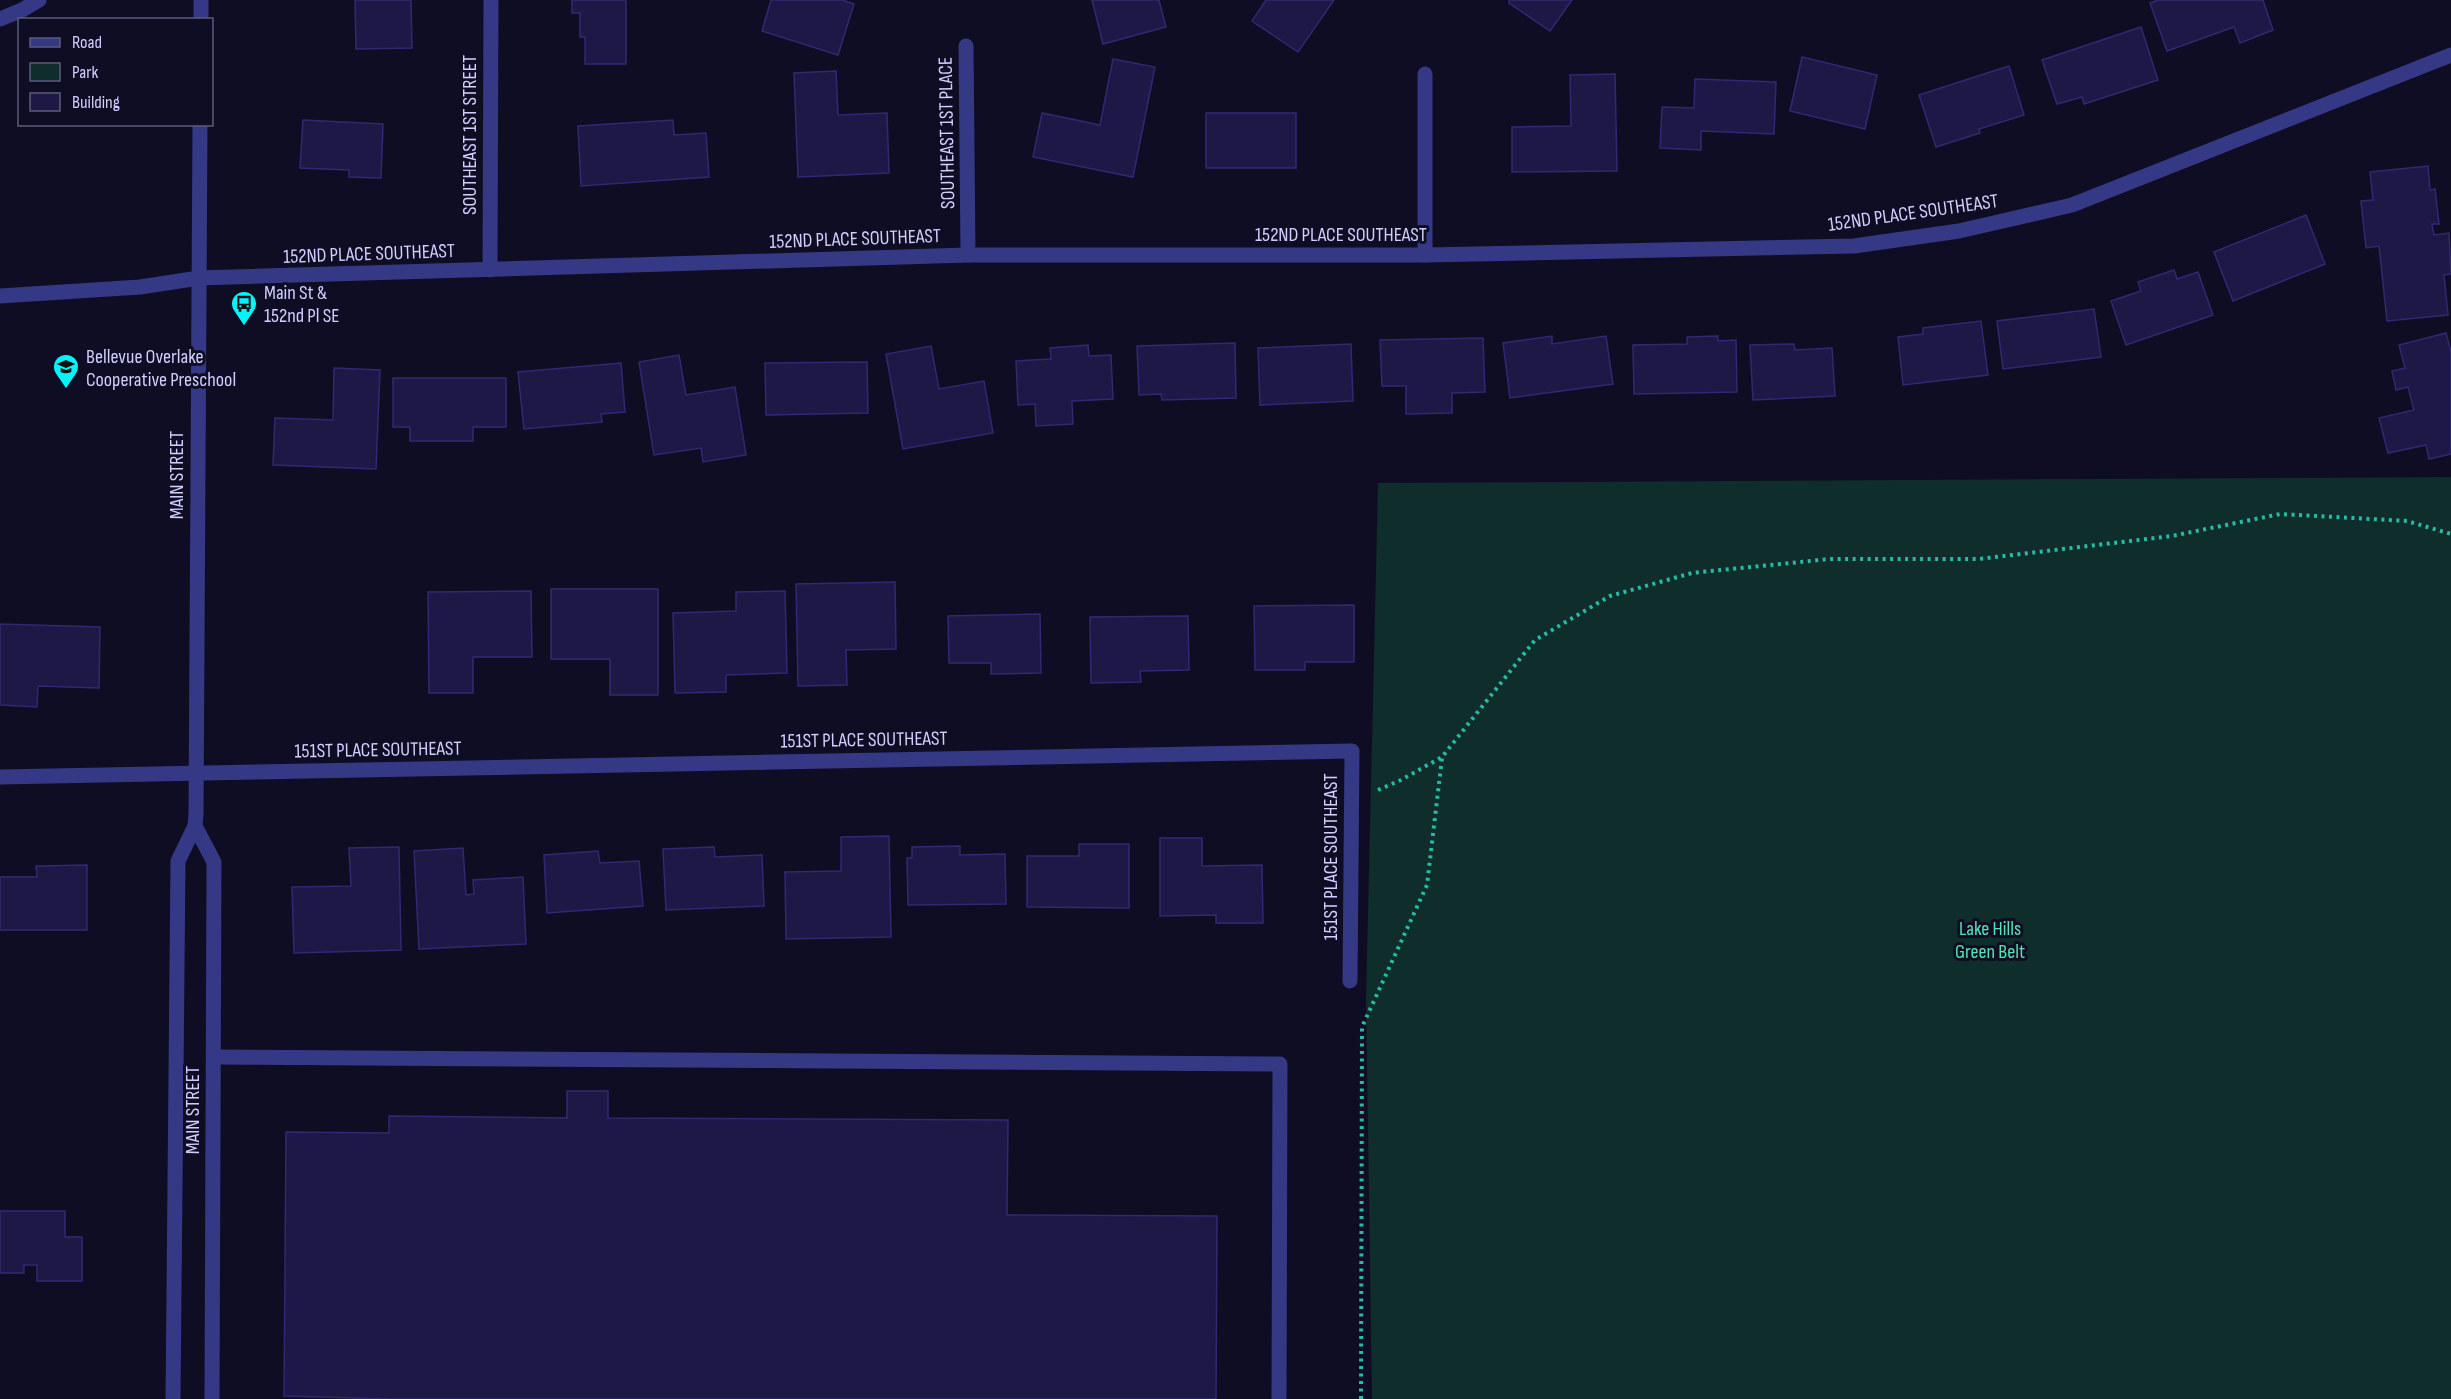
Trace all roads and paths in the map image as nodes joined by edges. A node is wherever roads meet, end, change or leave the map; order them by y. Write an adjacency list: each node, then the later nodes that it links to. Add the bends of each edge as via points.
1 (39, 0): 5 (street)
2 (201, 0): 4 (street)
3 (491, 0): 12 (street, SOUTHEAST 1ST STREET)
4 (201, 18)
5 (0, 19)
6 (966, 46): 10 (street, SOUTHEAST 1ST PLACE)
7 (2451, 55): 11 (street, 152ND PLACE SOUTHEAST, via 2072,205 1959,231 1854,246)
8 (1425, 74): 11 (street)
9 (200, 126): 13 (street, MAIN STREET)
10 (968, 255): 11 (street, 152ND PLACE SOUTHEAST); 12 (street, 152ND PLACE SOUTHEAST)
11 (1425, 255)
12 (489, 270): 13 (street, 152ND PLACE SOUTHEAST)
13 (199, 278): 14 (street, 152ND PLACE SOUTHEAST, via 140,287); 17 (street, MAIN STREET)
14 (0, 297)
15 (2451, 534): 16 (path, via 2407,521 2280,514 2172,536 1979,559 1829,559 1692,573 1610,596 1536,640)
16 (1442, 757): 19 (path, via 1373,792); 26 (path, via 1427,885 1362,1027)
17 (196, 774): 18 (street, 151ST PLACE SOUTHEAST); 19 (street, 151ST PLACE SOUTHEAST, via 1352,751); 20 (street, MAIN STREET)
18 (0, 777)
19 (1352, 792): 21 (street, 151ST PLACE SOUTHEAST)
20 (195, 826): 22 (street, MAIN STREET, via 214,862); 23 (street, MAIN STREET, via 177,861)
21 (1350, 981)
22 (214, 1057): 24 (street, MAIN STREET); 25 (street, via 1280,1064)
23 (173, 1399)
24 (212, 1399)
25 (1279, 1399)
26 (1361, 1399)

